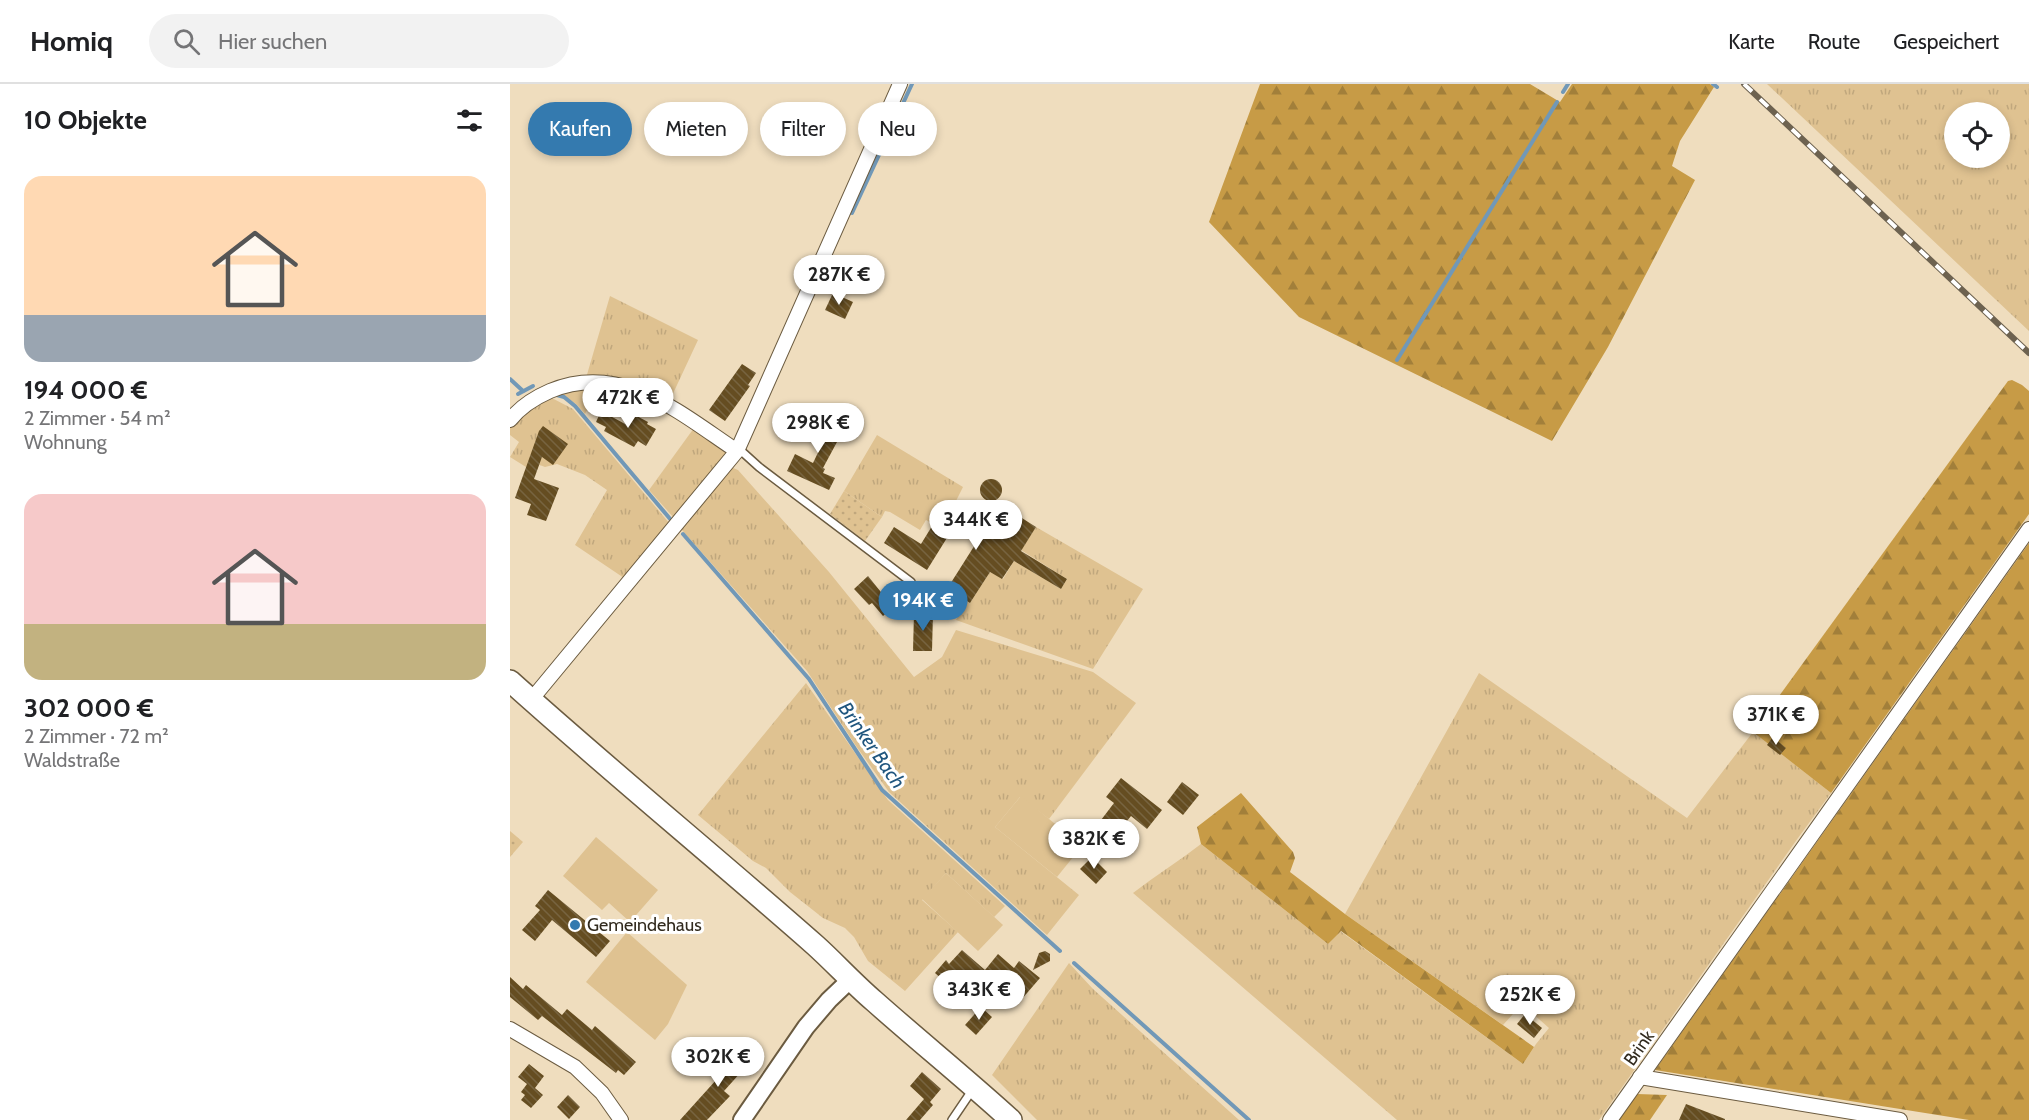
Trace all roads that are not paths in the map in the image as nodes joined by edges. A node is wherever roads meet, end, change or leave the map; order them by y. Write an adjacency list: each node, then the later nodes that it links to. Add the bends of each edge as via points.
1 (900, 84): 3 (street)
2 (510, 420): 3 (street, via 519,408 559,387 605,381 653,396)
3 (738, 450): 5 (lane); 7 (street)
4 (2029, 529): 10 (street, Brink)
5 (911, 582)
6 (510, 681): 7 (main road)
7 (531, 700): 8 (main road, via 817,947)
8 (850, 980): 11 (main road); 13 (street, via 806,1027)
9 (510, 1029): 12 (street, via 575,1067 602,1093)
10 (1640, 1077): 16 (street, Brink); 17 (street)
11 (975, 1087): 14 (lane); 15 (main road)
12 (621, 1120)
13 (742, 1120)
14 (952, 1120)
15 (1011, 1120)
16 (1610, 1120)
17 (1900, 1120)

